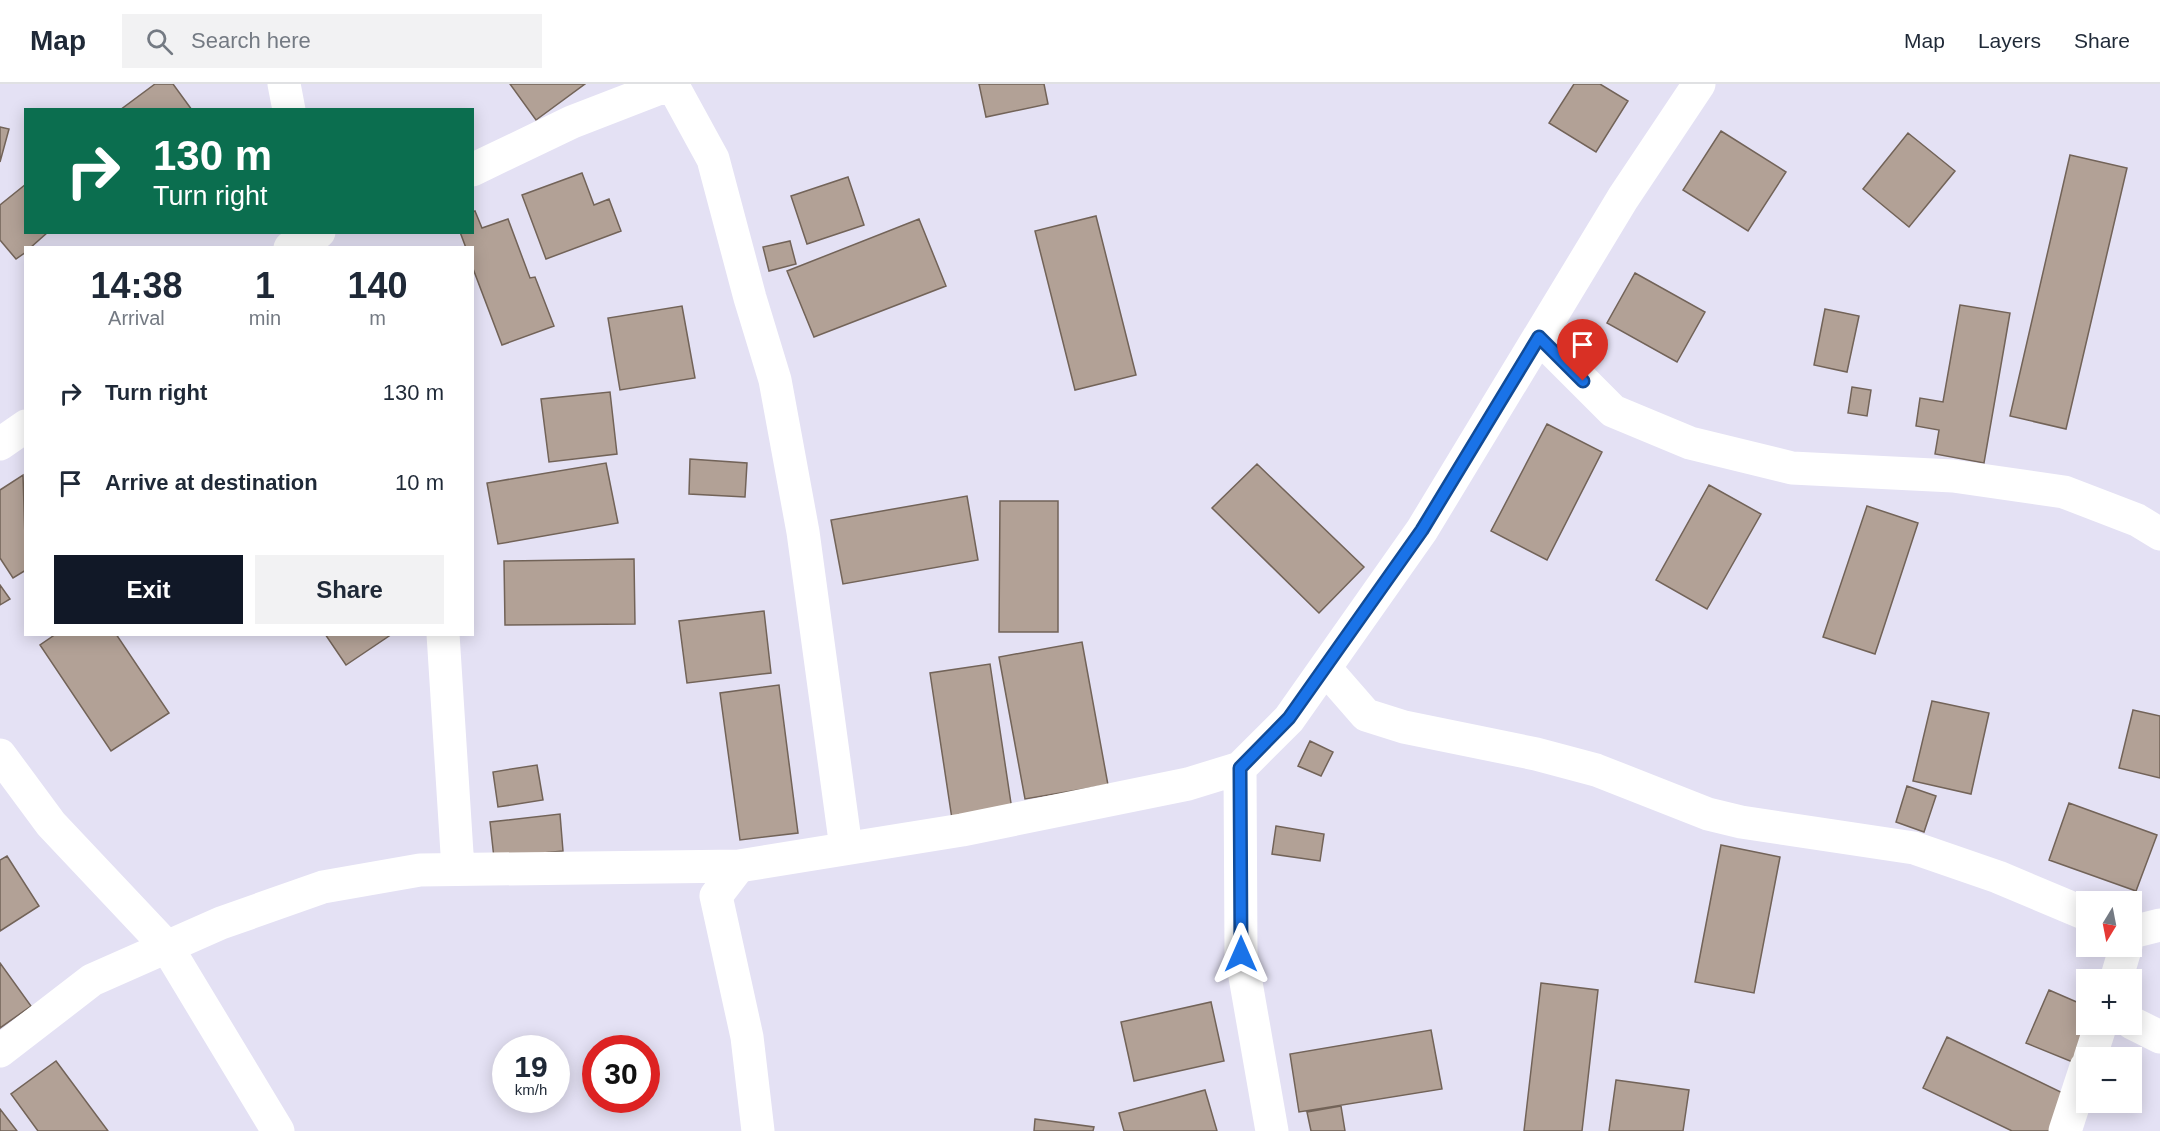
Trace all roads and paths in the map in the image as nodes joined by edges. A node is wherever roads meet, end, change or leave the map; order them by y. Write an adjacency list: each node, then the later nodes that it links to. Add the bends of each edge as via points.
1 (284, 84): 4 (street)
2 (671, 84): 5 (street, via 572,122); 14 (street, via 713,159 775,380 803,532)
3 (1699, 84): 6 (street, via 1623,198)
4 (289, 108)
5 (474, 169)
6 (1539, 337): 9 (street, via 1613,411 1690,443 1792,468 1953,476 2064,492 2137,520); 11 (street, via 1422,530)
7 (24, 427): 8 (street)
8 (0, 444)
9 (2160, 534)
10 (443, 636): 16 (street)
11 (1325, 668): 13 (street, via 1289,718); 17 (street, via 1366,715 1596,770 1708,814 1914,848)
12 (0, 755): 20 (street, via 51,824)
13 (1240, 768): 14 (street, via 1188,784); 27 (street, via 1241,954)
14 (846, 849): 15 (street)
15 (739, 866): 16 (street); 26 (street, via 716,896 747,1036)
16 (458, 869): 20 (street, via 420,870 323,887)
17 (2076, 910)
18 (2160, 925): 19 (street)
19 (2142, 930)
20 (166, 947): 23 (street, via 92,980); 25 (street)
21 (2142, 1028): 22 (street)
22 (2160, 1037)
23 (0, 1051)
24 (2076, 1097): 28 (street)
25 (278, 1131)
26 (758, 1131)
27 (1272, 1131)
28 (2065, 1131)

